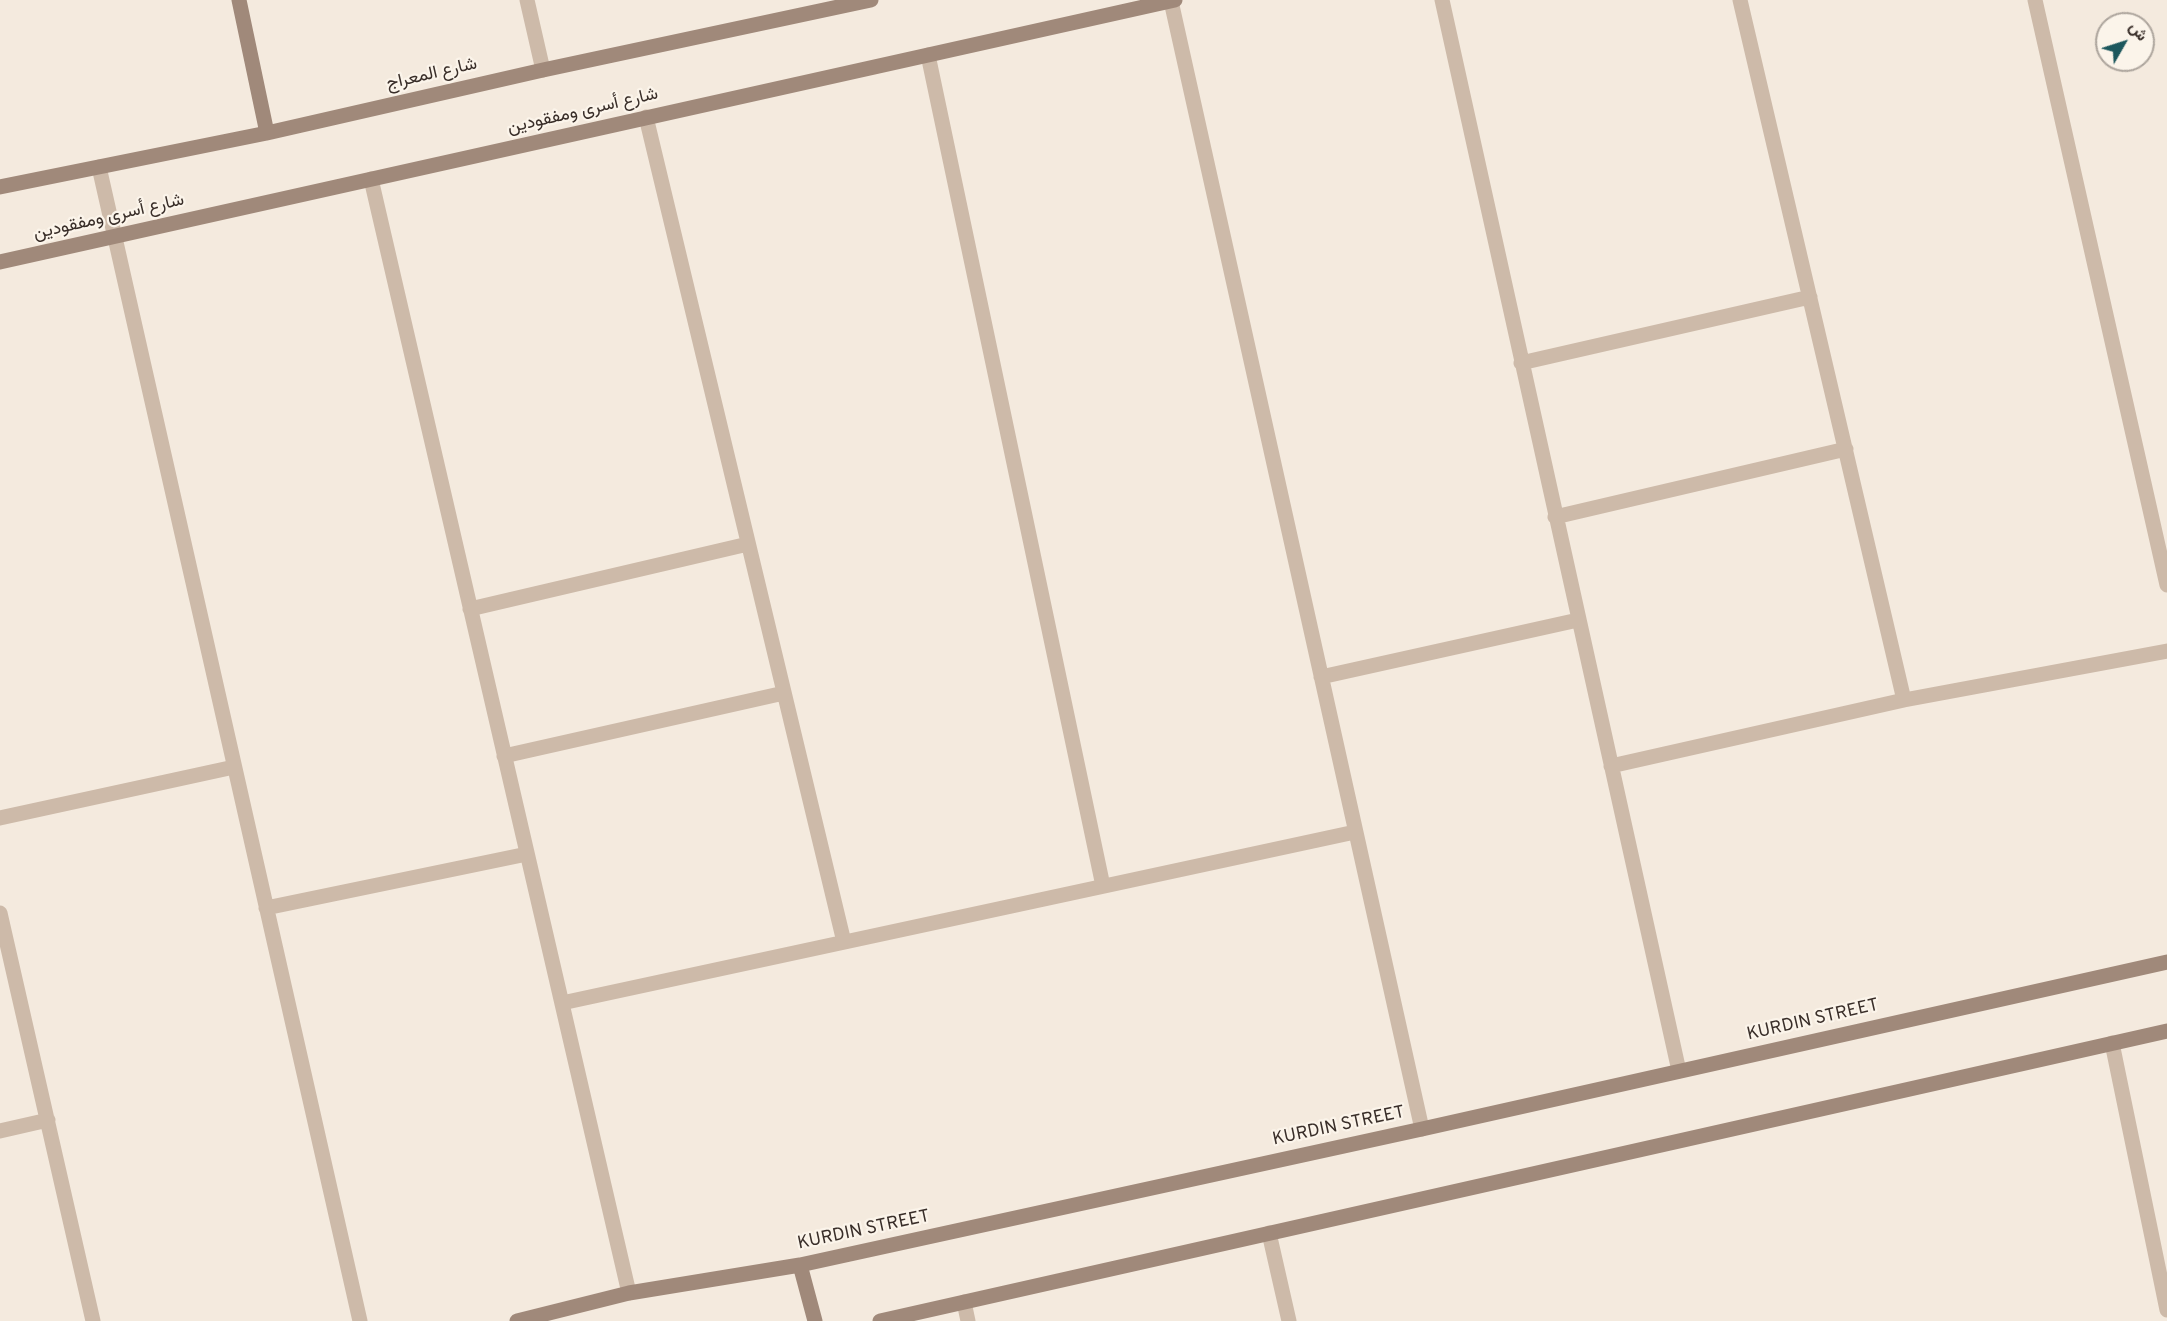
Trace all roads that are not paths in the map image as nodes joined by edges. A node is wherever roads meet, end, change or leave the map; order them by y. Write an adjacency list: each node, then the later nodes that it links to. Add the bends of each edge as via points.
1 (239, 0): 11 (main road)
2 (527, 0): 9 (street)
3 (871, 0): 9 (main road, شارع المعراج)
4 (1173, 0): 8 (main road, شارع أسرى ومفقودين); 26 (street)
5 (1442, 0): 18 (street)
6 (1740, 0): 17 (street)
7 (2035, 0): 22 (street)
8 (928, 55): 10 (main road, شارع أسرى ومفقودين); 35 (street)
9 (543, 70): 11 (main road, شارع المعراج)
10 (646, 117): 13 (main road, شارع أسرى ومفقودين); 21 (street)
11 (267, 133): 12 (main road, شارع المعراج)
12 (99, 167): 14 (main road, شارع المعراج); 15 (street)
13 (371, 179): 15 (main road, شارع أسرى ومفقودين); 23 (street)
14 (0, 187)
15 (114, 237): 16 (main road, شارع أسرى ومفقودين); 31 (street)
16 (0, 262)
17 (1810, 297): 18 (street); 19 (street)
18 (1521, 363): 20 (street)
19 (1846, 449): 20 (street); 28 (street)
20 (1555, 517): 24 (street)
21 (748, 544): 23 (street); 27 (street)
22 (2167, 585)
23 (470, 609): 29 (street)
24 (1578, 620): 26 (street); 30 (street)
25 (2167, 651): 28 (street)
26 (1321, 677): 33 (street)
27 (784, 693): 29 (street); 38 (street)
28 (1904, 700): 30 (street)
29 (504, 756): 34 (street)
30 (1611, 766): 43 (street)
31 (234, 767): 32 (street); 36 (street)
32 (0, 818)
33 (1355, 831): 35 (street); 45 (street)
34 (527, 854): 36 (street); 40 (street)
35 (1103, 886): 38 (street)
36 (266, 908): 53 (street)
37 (0, 912): 44 (street)
38 (844, 942): 40 (street)
39 (2167, 962): 43 (main road, KURDIN STREET)
40 (562, 1003): 49 (street)
41 (2167, 1030): 42 (main road)
42 (2112, 1043): 47 (main road); 51 (street)
43 (1679, 1071): 45 (main road, KURDIN STREET)
44 (48, 1120): 46 (street); 52 (street)
45 (1422, 1129): 48 (main road, KURDIN STREET)
46 (0, 1131)
47 (1269, 1233): 50 (main road); 58 (street)
48 (800, 1265): 49 (main road, KURDIN STREET); 55 (main road)
49 (629, 1293): 54 (main road, KURDIN STREET)
50 (964, 1302): 56 (main road); 57 (street)
51 (2167, 1310)
52 (93, 1321)
53 (360, 1321)
54 (517, 1321)
55 (816, 1321)
56 (880, 1321)
57 (968, 1321)
58 (1290, 1321)

